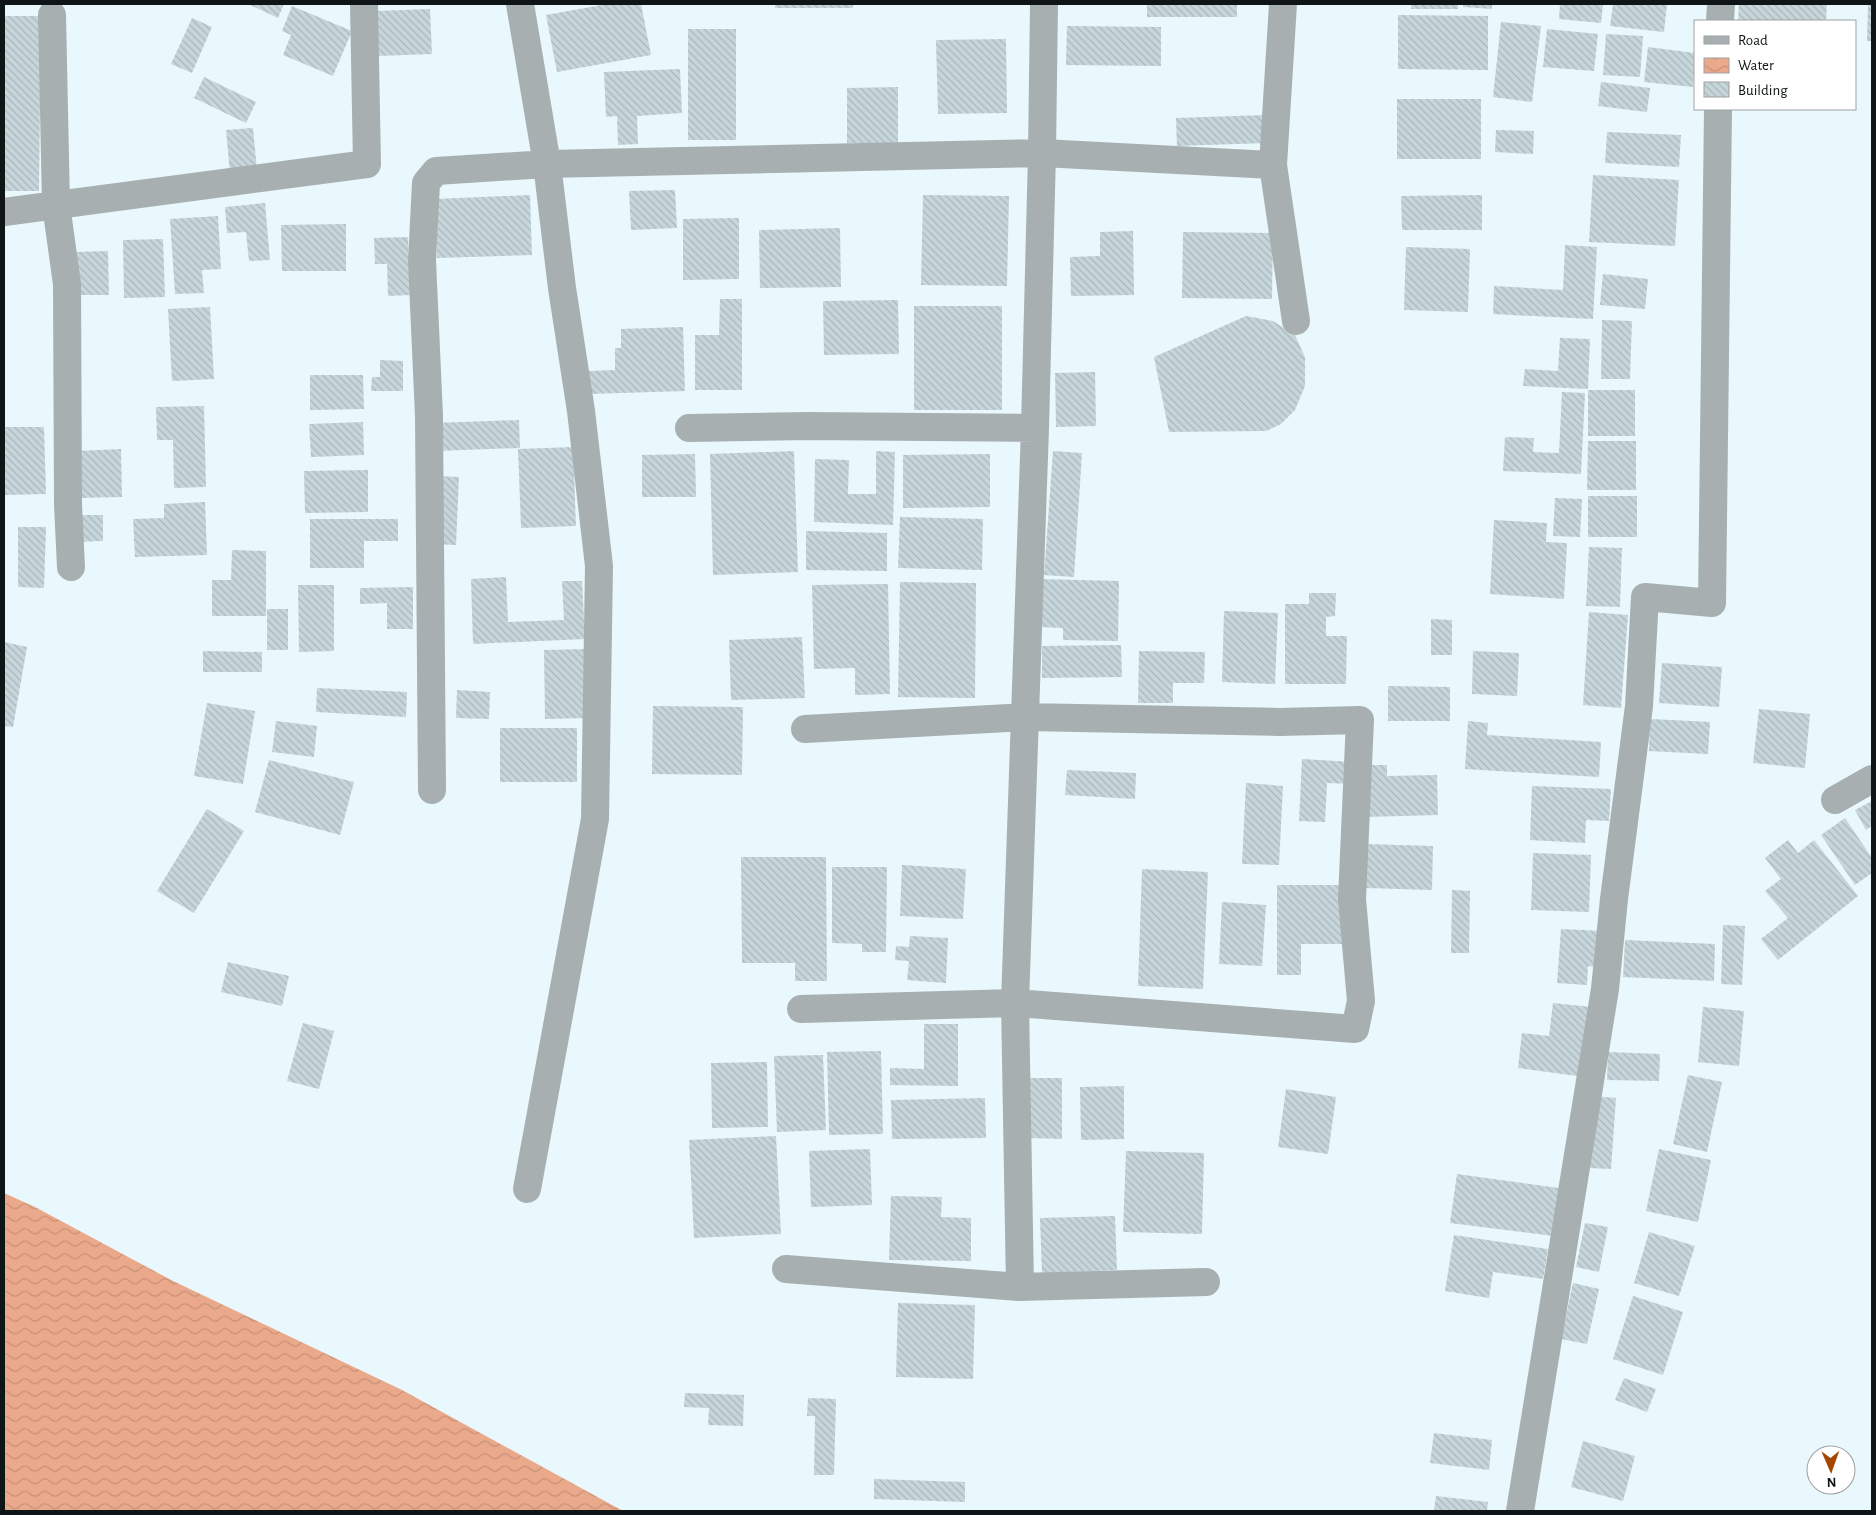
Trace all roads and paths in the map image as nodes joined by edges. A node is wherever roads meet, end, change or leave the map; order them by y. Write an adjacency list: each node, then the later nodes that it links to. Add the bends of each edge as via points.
1 (364, 4): 12 (street, via 367,164)
2 (520, 4): 10 (street)
3 (1044, 4): 9 (street)
4 (1283, 4): 11 (street)
5 (1721, 4): 7 (street)
6 (52, 15): 12 (street)
7 (1720, 20)
8 (1718, 110): 29 (street, via 1712,603 1645,598 1639,706 1605,989)
9 (1042, 153): 10 (street); 11 (street); 16 (street)
10 (547, 164): 21 (street, via 436,172 426,183 422,260 429,416); 25 (street, via 599,566 595,819)
11 (1273, 165): 14 (street)
12 (56, 205): 13 (street); 17 (street, via 67,284)
13 (4, 212)
14 (1296, 321)
15 (689, 428): 16 (street)
16 (1035, 428): 18 (street)
17 (71, 567)
18 (1026, 717): 19 (street); 23 (street); 23 (street, via 1280,722 1360,720 1352,899 1361,1002 1355,1029)
19 (805, 729)
20 (1872, 779): 22 (street)
21 (432, 790)
22 (1835, 800)
23 (1015, 1003): 24 (street); 28 (street)
24 (801, 1009)
25 (527, 1189)
26 (786, 1269): 28 (street)
27 (1206, 1282): 28 (street)
28 (1020, 1287)
29 (1520, 1511)

